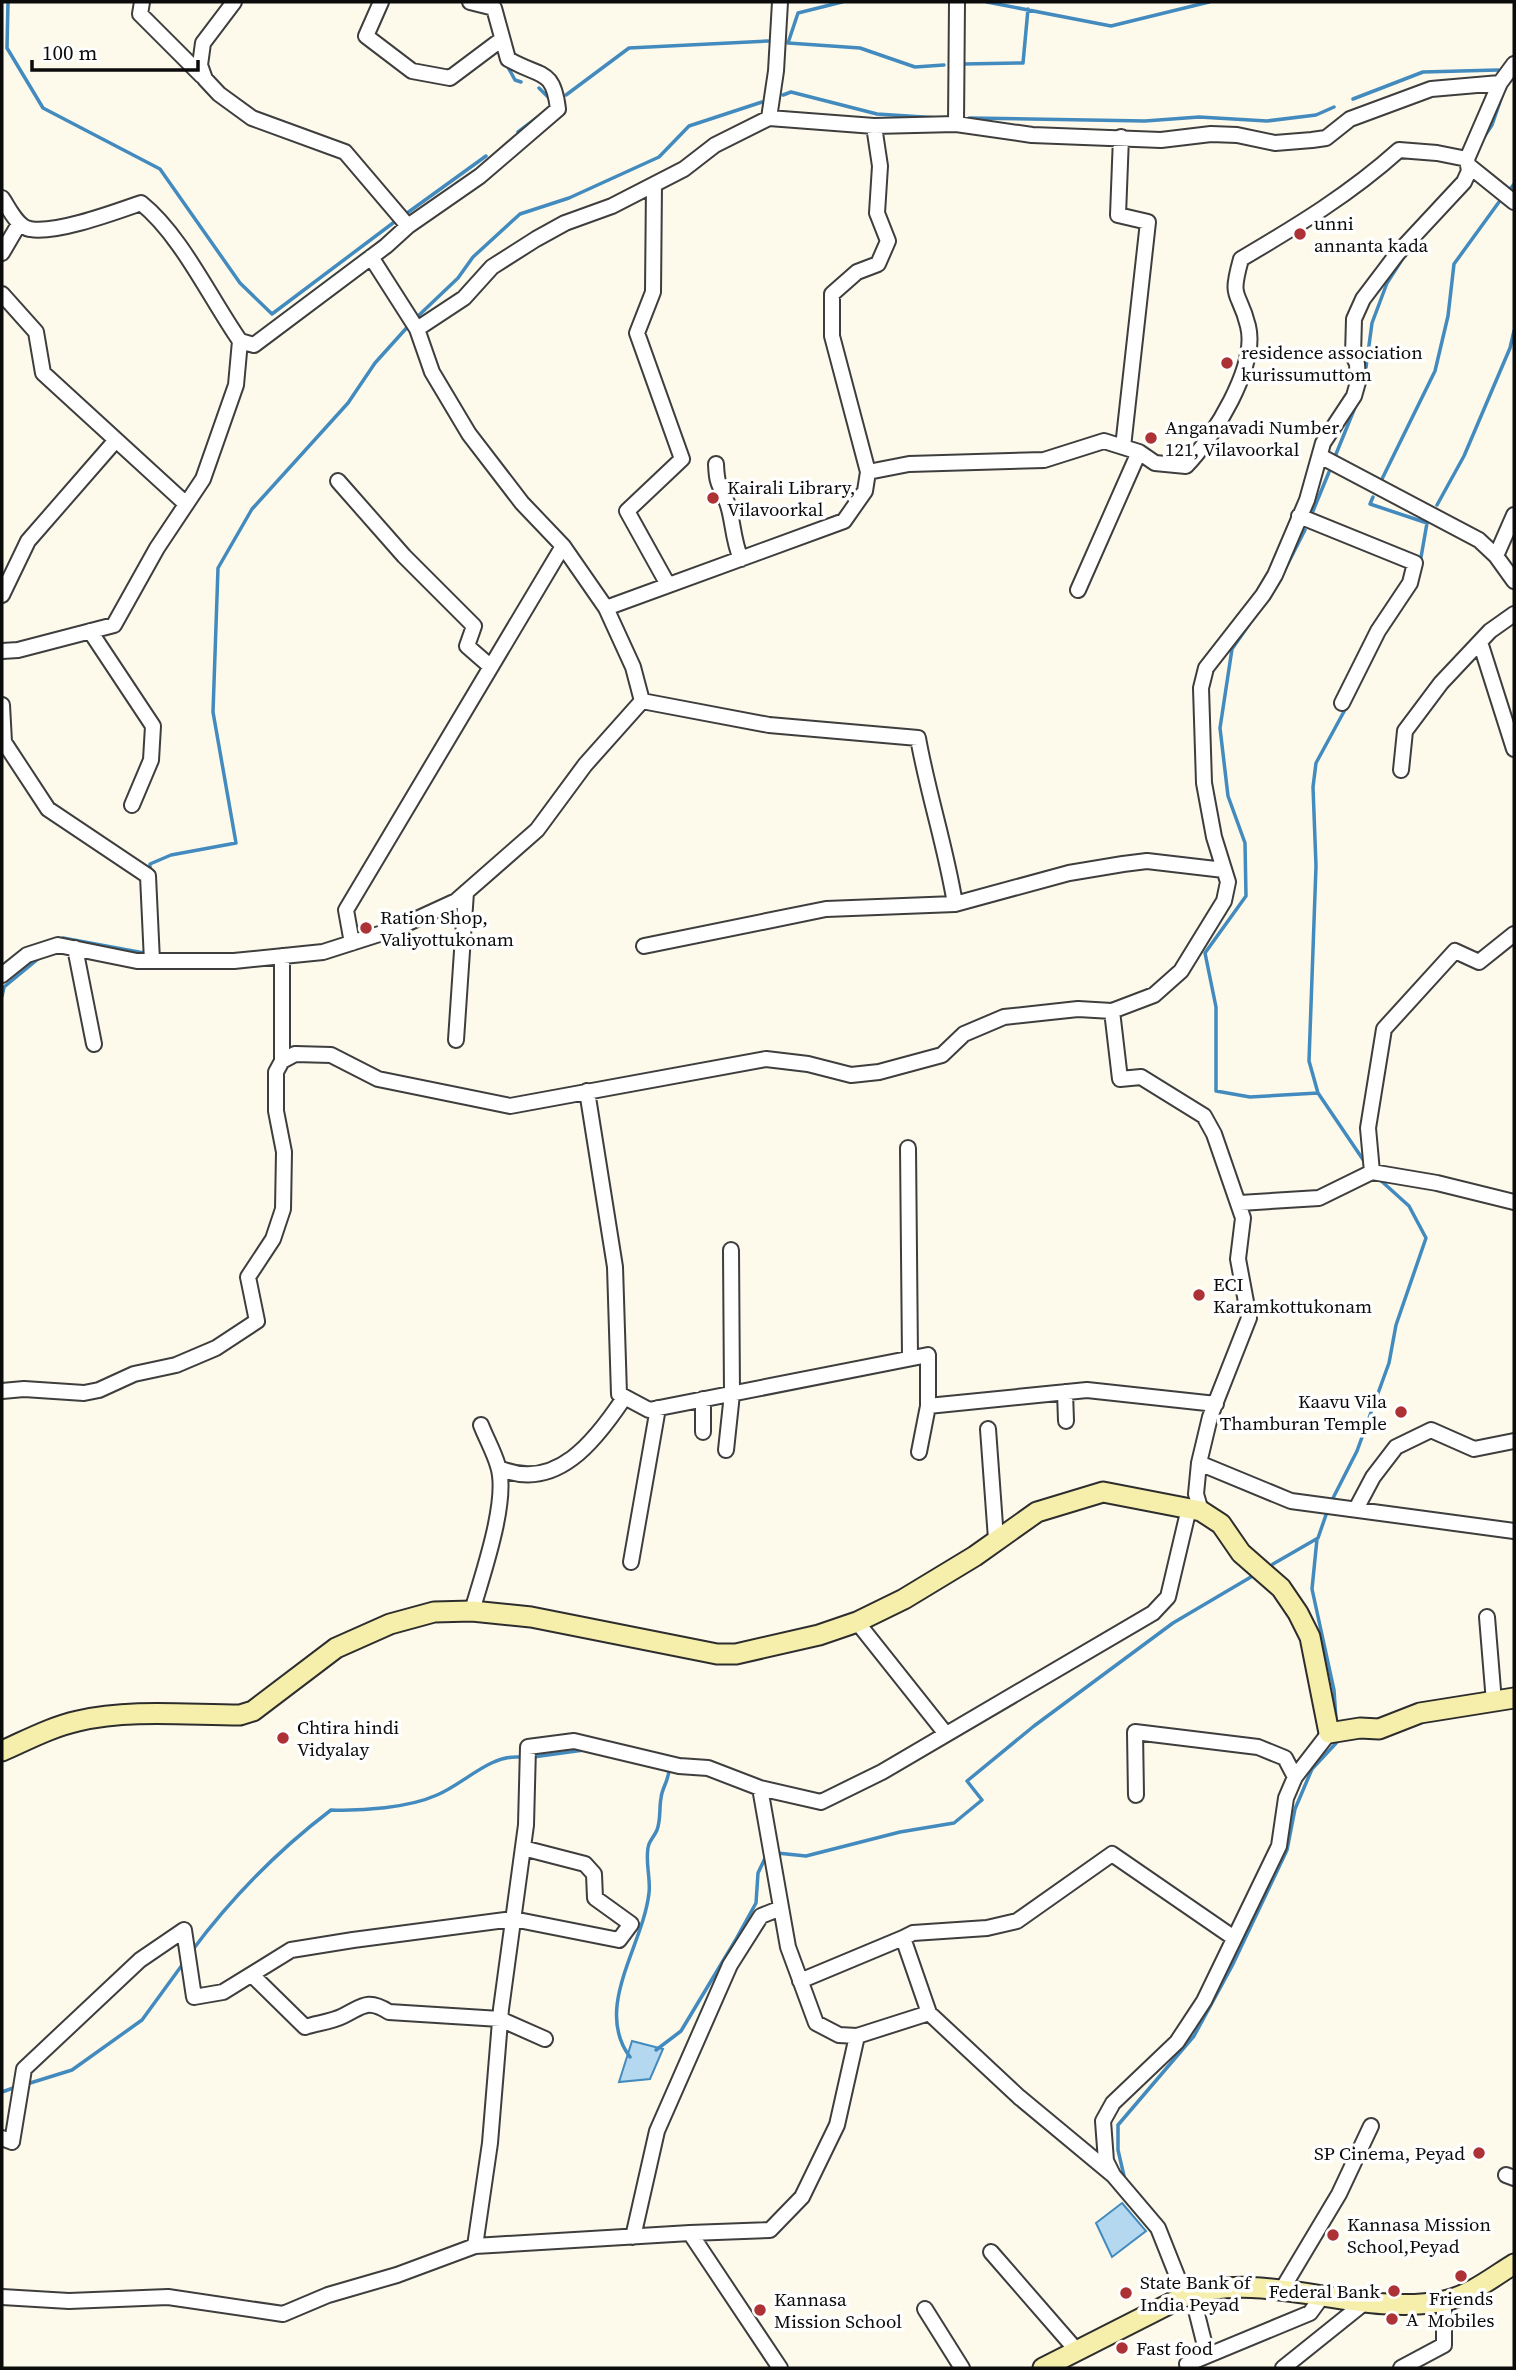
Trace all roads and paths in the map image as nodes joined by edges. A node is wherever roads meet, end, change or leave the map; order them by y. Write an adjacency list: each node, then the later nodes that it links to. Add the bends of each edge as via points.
1 (142, 2): 9 (street, via 141,14)
2 (234, 2): 9 (street, via 203,43 200,65)
3 (381, 2): 7 (street, via 366,36 412,71 450,78)
4 (470, 2): 7 (street, via 494,8)
5 (780, 2): 11 (street)
6 (957, 3): 12 (street)
7 (502, 39): 19 (street, via 508,60 542,73 555,85 558,108 480,176)
8 (1514, 64): 10 (street)
9 (205, 79): 19 (street, via 252,117 345,152)
10 (1500, 83): 14 (street, via 1431,89 1350,119 1326,138 1312,141 1275,143 1210,134 1161,140); 15 (street)
11 (769, 118): 13 (street); 16 (street)
12 (956, 124): 13 (street); 14 (street, via 1032,135)
13 (874, 126): 31 (street, via 880,166 877,213 888,241 878,264 857,272 832,294 832,336)
14 (1121, 137): 27 (street, via 1118,215 1148,222)
15 (1468, 162): 18 (street); 28 (street, via 1437,153 1399,150 1361,184 1241,259 1233,289 1248,327 1249,360 1218,422 1186,466 1155,463); 29 (street, via 1464,182 1397,254 1363,299 1353,326 1358,382)
16 (654, 185): 24 (street, via 536,239 492,267 464,298); 40 (street, via 653,292 637,333 682,459 626,511)
17 (2, 198): 20 (street)
18 (1514, 202)
19 (403, 220): 22 (street)
20 (19, 224): 21 (street); 25 (street, via 29,229 62,226 141,203 181,252)
21 (2, 253)
22 (371, 257): 24 (street); 25 (street, via 267,339 254,345)
23 (2, 294): 26 (street, via 36,332 43,373)
24 (414, 324): 36 (street, via 432,372 469,434 522,503)
25 (240, 341): 33 (street, via 236,385 203,479)
26 (116, 440): 33 (street); 42 (street, via 29,541)
27 (1123, 447): 28 (street); 31 (street, via 1104,441 1044,460 909,464)
28 (1139, 452): 41 (street)
29 (1320, 456): 35 (street); 37 (street, via 1467,533)
30 (716, 464): 38 (street, via 718,487 727,501)
31 (868, 472): 38 (street, via 865,491 844,521)
32 (338, 481): 48 (street, via 474,626 467,646)
33 (186, 504): 45 (street, via 114,625)
34 (1514, 515): 37 (street)
35 (1299, 516): 50 (street, via 1415,563 1410,583 1378,631); 55 (street, via 1275,575 1218,648 1206,667 1201,688 1204,783)
36 (563, 546): 43 (street); 48 (street)
37 (1496, 556): 39 (street)
38 (741, 559): 40 (street)
39 (1514, 582)
40 (667, 583): 43 (street)
41 (1078, 590)
42 (2, 596)
43 (606, 608): 49 (street, via 633,667)
44 (1514, 614): 46 (street)
45 (90, 631): 47 (street); 54 (street, via 153,726 151,760)
46 (1480, 642): 52 (street); 53 (street, via 1405,731)
47 (2, 651)
48 (491, 667): 59 (street, via 346,910)
49 (642, 701): 56 (street, via 584,765 537,830); 57 (street, via 769,725 918,738)
50 (1342, 703)
51 (2, 705): 63 (street, via 5,741 48,809 148,876)
52 (1514, 749)
53 (1401, 770)
54 (132, 805)
55 (1224, 870): 57 (street, via 1147,861 1123,864 1069,873); 65 (street, via 1228,882 1224,901 1181,971 1154,995)
56 (466, 892): 59 (street, via 395,929); 66 (street)
57 (955, 904): 60 (street, via 827,909)
58 (1514, 934): 71 (street, via 1479,962 1455,951 1384,1029 1368,1128)
59 (352, 943): 62 (street, via 323,952)
60 (644, 946)
61 (75, 948): 63 (street); 64 (street, via 58,945 27,955); 67 (street)
62 (282, 956): 63 (street); 68 (street)
63 (152, 961)
64 (2, 975)
65 (1112, 1011): 69 (street, via 1078,1009 1003,1017 964,1034 942,1055 879,1072 851,1075 766,1059); 73 (street, via 1120,1079 1141,1077 1204,1116)
66 (456, 1040)
67 (94, 1044)
68 (282, 1061): 69 (street, via 295,1054 331,1055 378,1079 510,1106); 76 (street, via 275,1085 284,1152 283,1209 273,1239 248,1277 257,1321 216,1348 99,1390)
69 (587, 1091): 79 (street, via 615,1267 619,1394)
70 (908, 1148): 75 (street)
71 (1372, 1172): 72 (street); 73 (street, via 1319,1198)
72 (1514, 1202)
73 (1240, 1203): 81 (street, via 1243,1218 1238,1259 1249,1318)
74 (731, 1250): 78 (street)
75 (910, 1357): 78 (street); 82 (street, via 929,1355)
76 (2, 1391)
77 (1065, 1392): 81 (street, via 1087,1390); 82 (street); 84 (street)
78 (732, 1394): 80 (street); 89 (street)
79 (624, 1398): 83 (street); 92 (street, via 599,1436 557,1468 517,1476)
80 (703, 1399): 83 (street); 87 (street)
81 (1216, 1404): 91 (street)
82 (928, 1406): 90 (street)
83 (658, 1408): 97 (street)
84 (1066, 1421)
85 (481, 1425): 92 (street)
86 (988, 1429): 96 (street)
87 (703, 1432)
88 (1514, 1441): 94 (street, via 1474,1449 1431,1430 1396,1447)
89 (726, 1450)
90 (919, 1452)
91 (1199, 1463): 93 (street); 94 (street, via 1291,1501)
92 (499, 1468): 98 (street, via 495,1528)
93 (1195, 1509): 96 (street, via 1103,1492 1037,1512); 103 (street, via 1221,1524 1241,1553 1281,1588 1298,1613 1310,1637); 104 (street, via 1168,1597 1153,1613)
94 (1356, 1509): 95 (street)
95 (1514, 1531)
96 (996, 1539): 100 (street, via 923,1589)
97 (631, 1562)
98 (472, 1611): 100 (street, via 559,1621 717,1654 767,1648); 105 (street, via 434,1612 363,1634 313,1663 253,1711 240,1715 98,1717 59,1727)
99 (1487, 1617): 102 (street)
100 (857, 1622): 104 (street)
101 (1514, 1698): 102 (street)
102 (1494, 1702): 103 (street, via 1420,1713 1379,1728)
103 (1329, 1733): 106 (street)
104 (946, 1734): 107 (street, via 821,1802)
105 (2, 1751)
106 (1295, 1777): 108 (street, via 1285,1758 1258,1747 1135,1732); 113 (street, via 1286,1798 1279,1846)
107 (760, 1788): 109 (street, via 708,1768 680,1766 574,1741 528,1747); 110 (street)
108 (1136, 1796)
109 (523, 1849): 111 (street); 111 (street, via 585,1864 594,1874 595,1898 631,1924 619,1940)
110 (781, 1908): 115 (street); 124 (street, via 761,1916 730,1965 657,2131)
111 (513, 1919): 114 (street, via 290,1950); 117 (street)
112 (903, 1938): 113 (street, via 913,1933 1017,1922 1112,1854); 115 (street); 116 (street)
113 (1234, 1938): 122 (street, via 1190,2025 1107,2112 1104,2141)
114 (252, 1975): 117 (street, via 304,2027 343,2016 359,2004 389,2012); 121 (street, via 223,1993 194,1997 184,1930 141,1961 24,2069 12,2142)
115 (800, 1981): 118 (street, via 816,2023 839,2035)
116 (929, 2013): 118 (street); 122 (street, via 1019,2098)
117 (500, 2019): 119 (street); 125 (street, via 490,2143)
118 (857, 2036): 123 (street, via 837,2125 802,2197 769,2230)
119 (545, 2039)
120 (1371, 2126): 128 (street, via 1339,2194)
121 (2, 2137)
122 (1113, 2175): 129 (street, via 1158,2228)
123 (690, 2233): 124 (street); 138 (street)
124 (633, 2237): 125 (street)
125 (475, 2246): 130 (street, via 283,2314 168,2297 69,2301)
126 (991, 2252): 136 (street)
127 (1514, 2264): 132 (street)
128 (1281, 2291): 129 (street, via 1207,2288); 131 (street)
129 (1188, 2295): 135 (street); 136 (street)
130 (2, 2297)
131 (1321, 2298): 133 (street); 137 (street, via 1310,2313)
132 (1444, 2301): 133 (street); 142 (street, via 1444,2344)
133 (1364, 2303): 141 (street)
134 (925, 2309): 139 (street)
135 (1204, 2342)
136 (1078, 2351): 140 (street)
137 (1187, 2364)
138 (780, 2368)
139 (962, 2368)
140 (1044, 2368)
141 (1283, 2368)
142 (1401, 2368)

